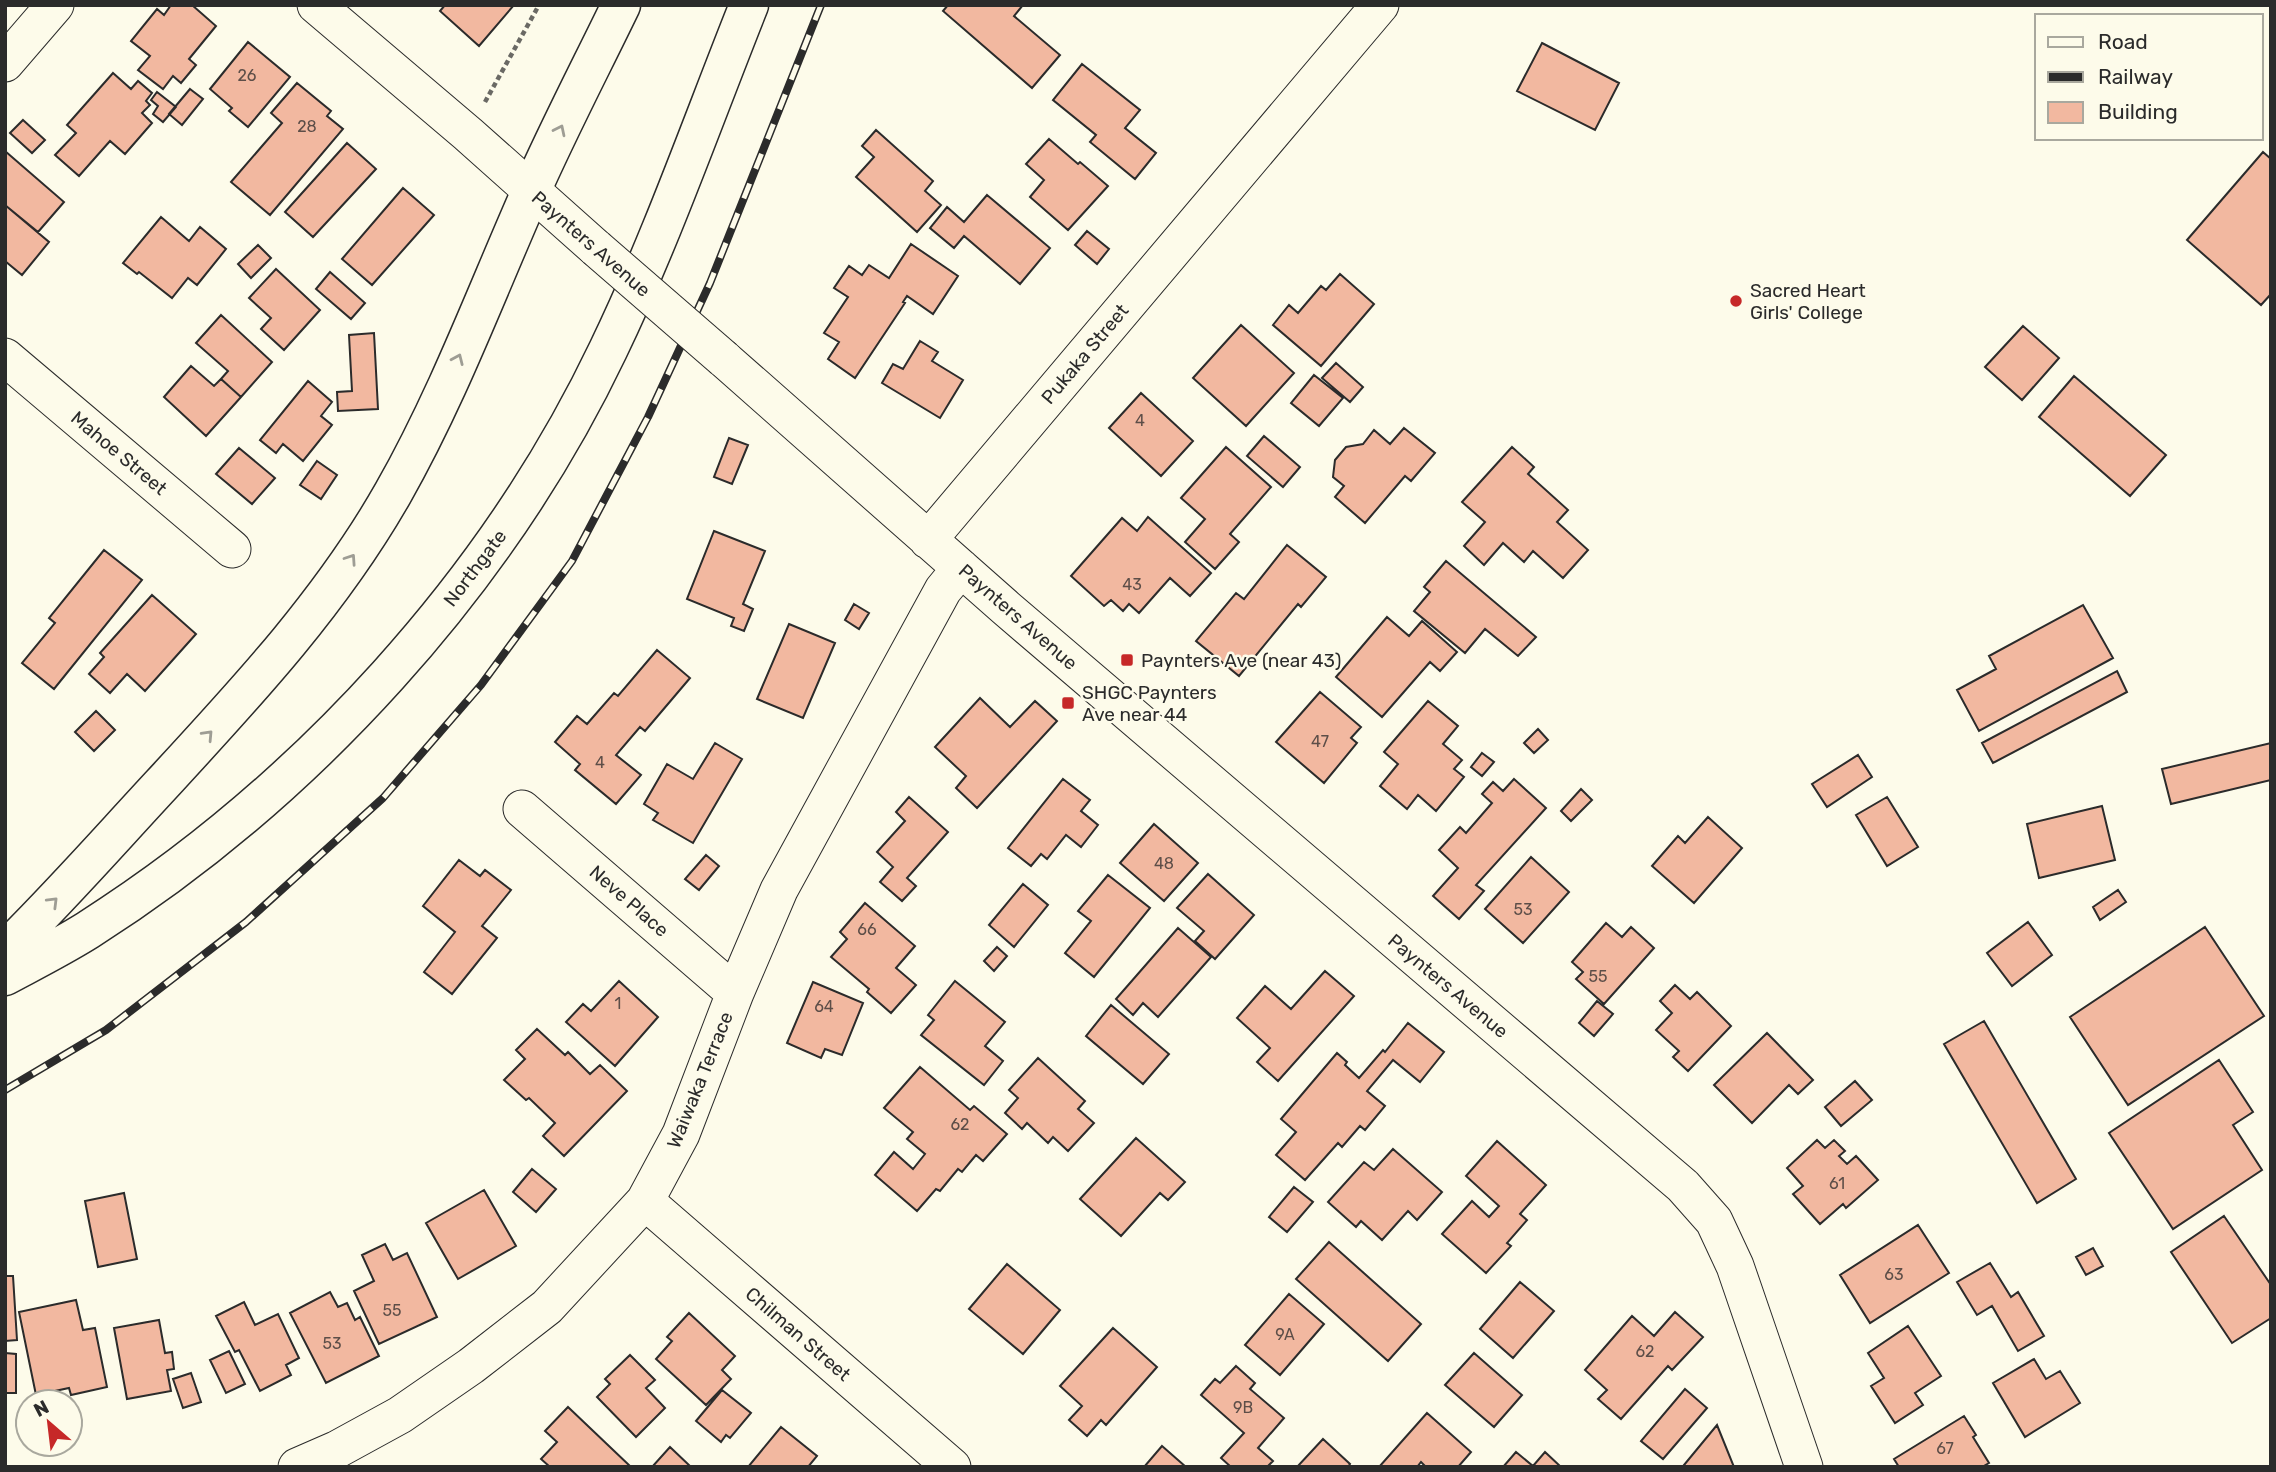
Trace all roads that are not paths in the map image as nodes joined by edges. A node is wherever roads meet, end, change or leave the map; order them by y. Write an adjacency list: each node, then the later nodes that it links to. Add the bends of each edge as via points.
1 (55, 5): 6 (street)
2 (316, 5): 7 (street, Paynters Avenue)
3 (621, 5): 7 (highway, one-way to 3)
4 (749, 5): 14 (highway, Northgate, via 608,351 511,518 455,596 324,744 251,809 176,869 87,930)
5 (1380, 5): 9 (street, Pukaka Street)
6 (5, 63)
7 (531, 191): 9 (street, Paynters Avenue, bridge); 13 (highway, one-way to 7, via 229,712 312,614 353,557 427,429)
8 (5, 357): 10 (street, Mahoe Street)
9 (928, 540): 11 (street, Paynters Avenue)
10 (232, 549)
11 (961, 568): 15 (street, Waiwaka Terrace, via 943,590 779,890); 19 (street, Paynters Avenue, via 1683,1186 1714,1222 1735,1266)
12 (522, 809): 15 (street, Neve Place)
13 (5, 951)
14 (5, 976)
15 (736, 993): 16 (street, Waiwaka Terrace, via 681,1134)
16 (645, 1201): 17 (street, Waiwaka Terrace, via 547,1307 471,1366 400,1415); 18 (street, Chilman Street)
17 (297, 1467)
18 (951, 1467)
19 (1804, 1467)

